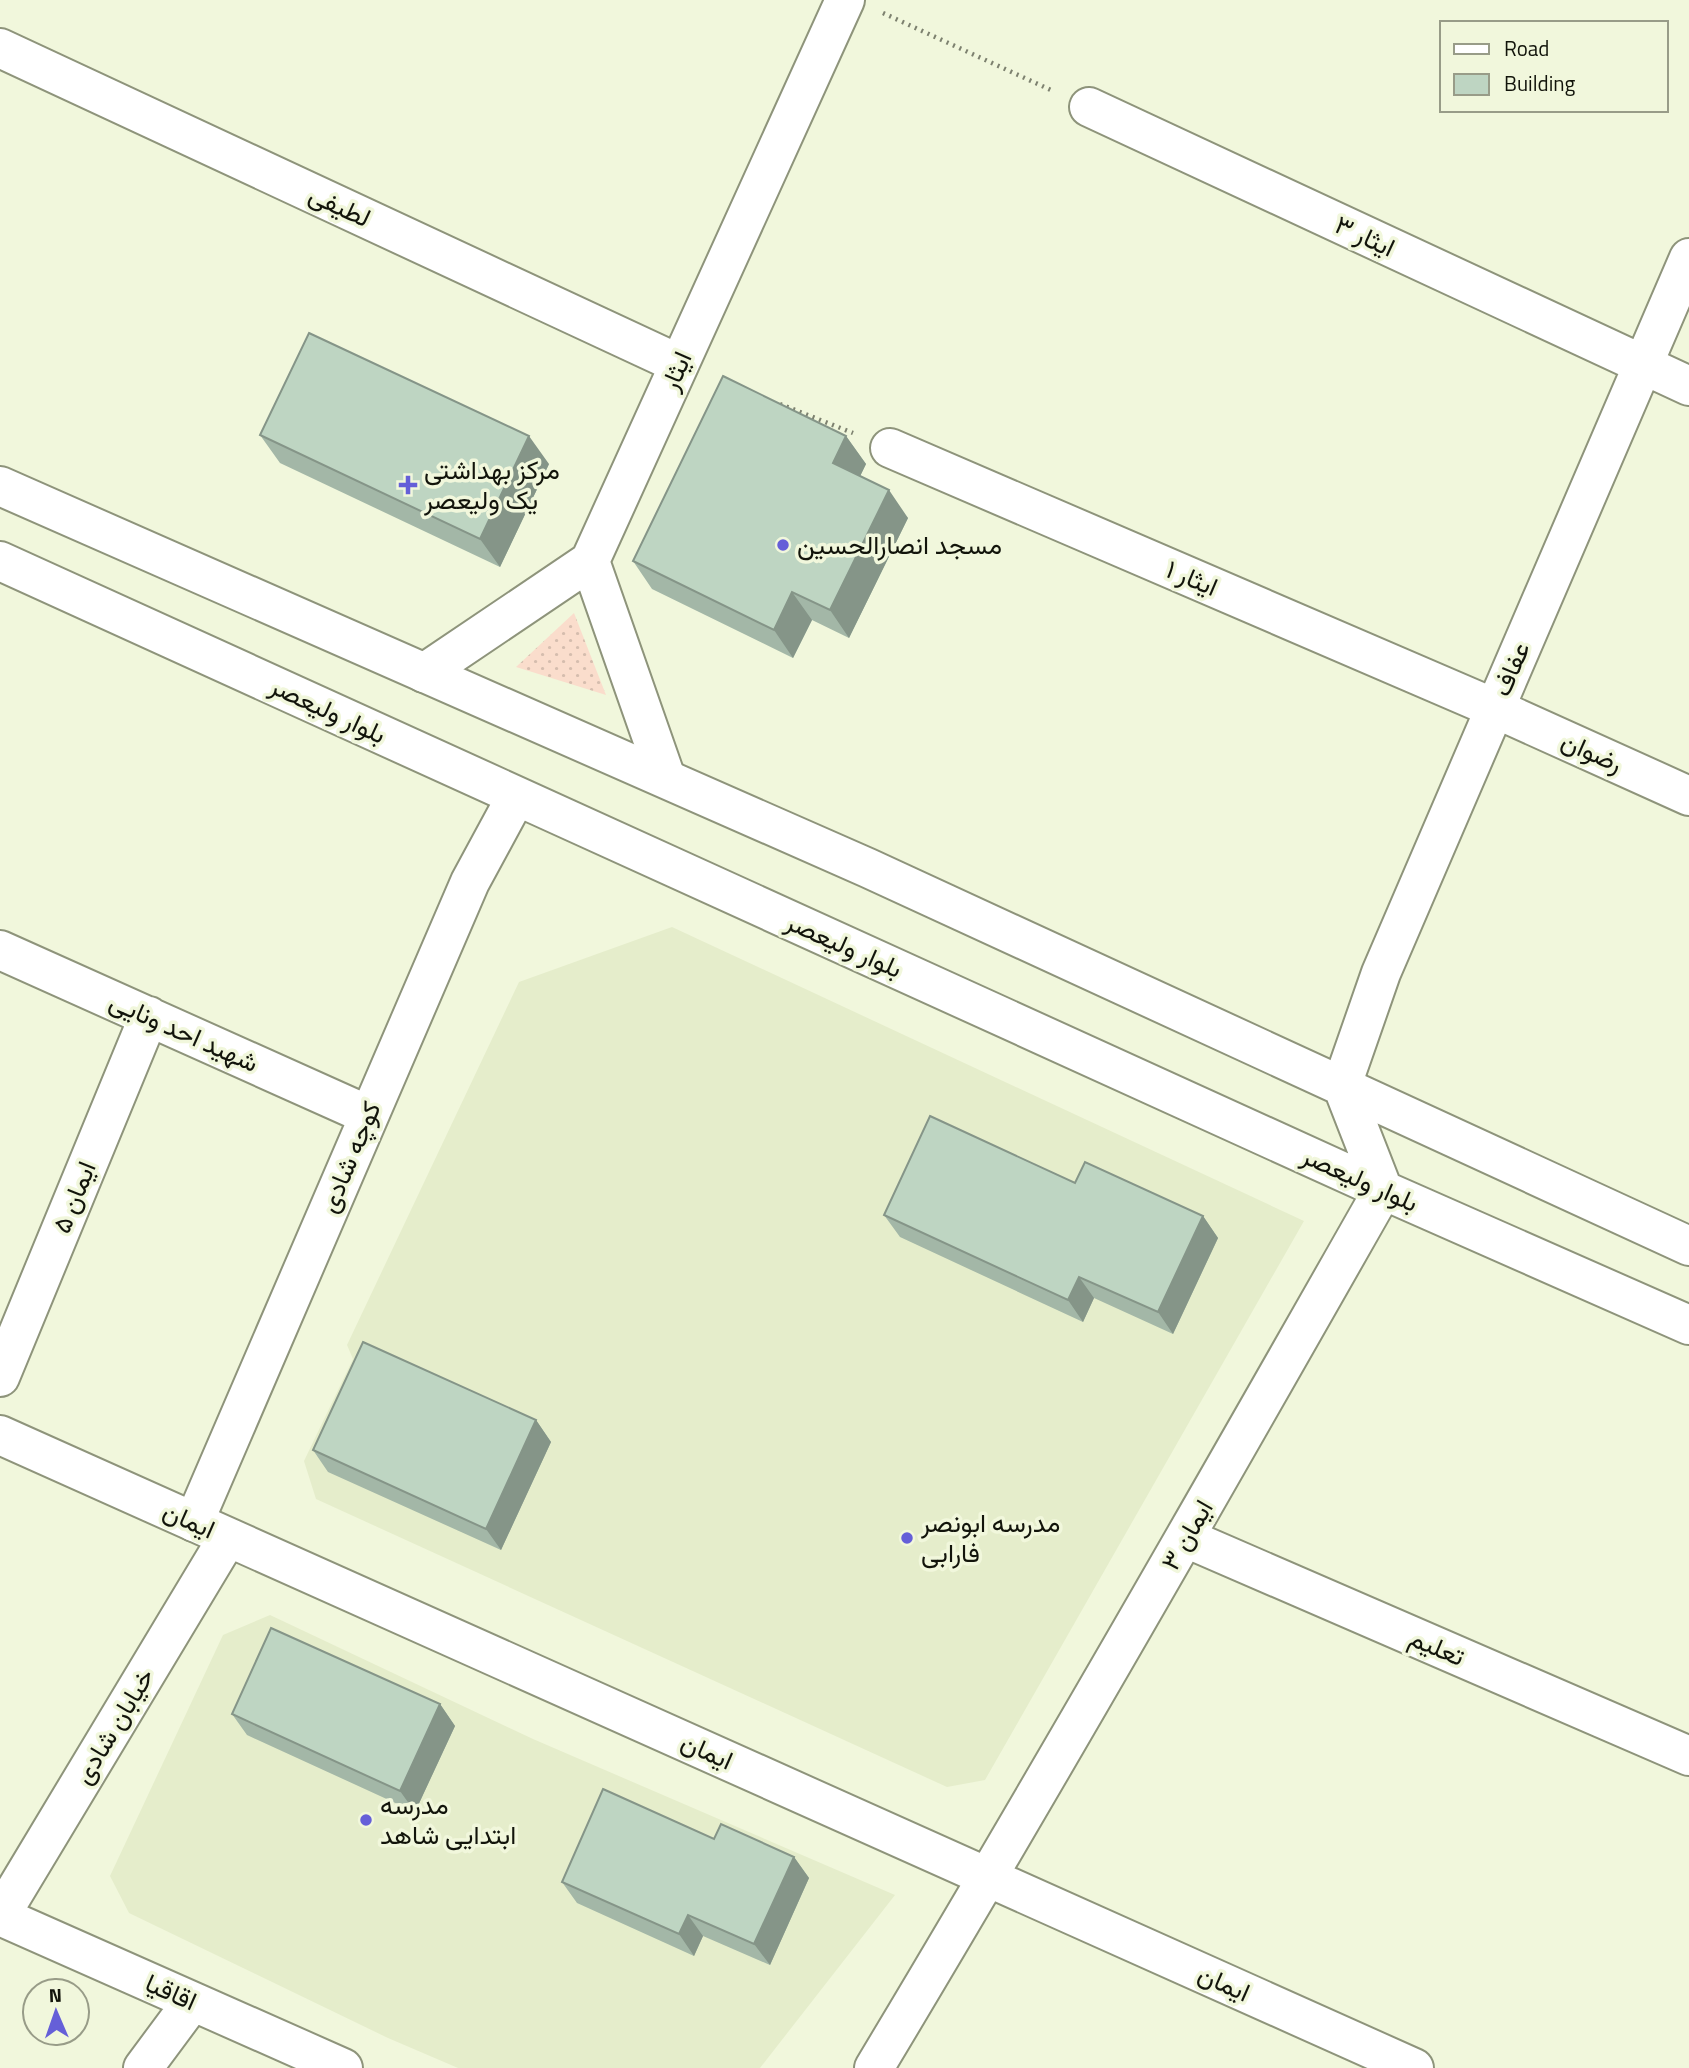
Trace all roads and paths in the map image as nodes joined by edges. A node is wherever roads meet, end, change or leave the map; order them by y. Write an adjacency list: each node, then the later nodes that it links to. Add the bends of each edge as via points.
1 (862, 6): 3 (path); 5 (street, ایثار)
2 (0, 48): 5 (street, لطیفی)
3 (1089, 107): 6 (street, ایثار ۳)
4 (1689, 258): 6 (street, عفاف)
5 (679, 364): 12 (street, ایثار)
6 (1641, 365): 7 (street, ایثار ۳); 14 (street, عفاف)
7 (1689, 386)
8 (778, 403): 9 (path)
9 (890, 448): 14 (street, ایثار ۱)
10 (0, 486): 13 (street)
11 (0, 561): 17 (street, بلوار ولیعصر)
12 (590, 561): 13 (street); 15 (street)
13 (424, 673): 15 (street)
14 (1494, 708): 16 (street, رضوان); 20 (street, عفاف, via 1381,973)
15 (666, 778): 20 (street)
16 (1689, 796)
17 (516, 797): 21 (street, کوچه شادی, via 470,883); 22 (street, بلوار ولیعصر)
18 (0, 950): 19 (street, شهید احد ونایی)
19 (149, 1016): 21 (street, شهید احد ونایی); 25 (street, ایمان ۵)
20 (1342, 1085): 22 (street); 23 (street)
21 (368, 1115): 27 (street, کوچه شادی)
22 (1383, 1190): 24 (street, بلوار ولیعصر); 28 (street, ایمان ۳)
23 (1689, 1246)
24 (1689, 1325)
25 (0, 1377)
26 (0, 1434): 27 (street, ایمان)
27 (211, 1529): 30 (street, ایمان); 31 (street, خیابان شادی)
28 (1186, 1538): 29 (street, تعلیم); 30 (street, ایمان ۳)
29 (1689, 1756)
30 (988, 1877): 35 (street, ایمان ۳); 36 (street, ایمان)
31 (0, 1916): 32 (street, اقاقیا)
32 (192, 2002): 33 (street); 34 (street, اقاقیا)
33 (143, 2068)
34 (343, 2068)
35 (874, 2068)
36 (1414, 2068)

